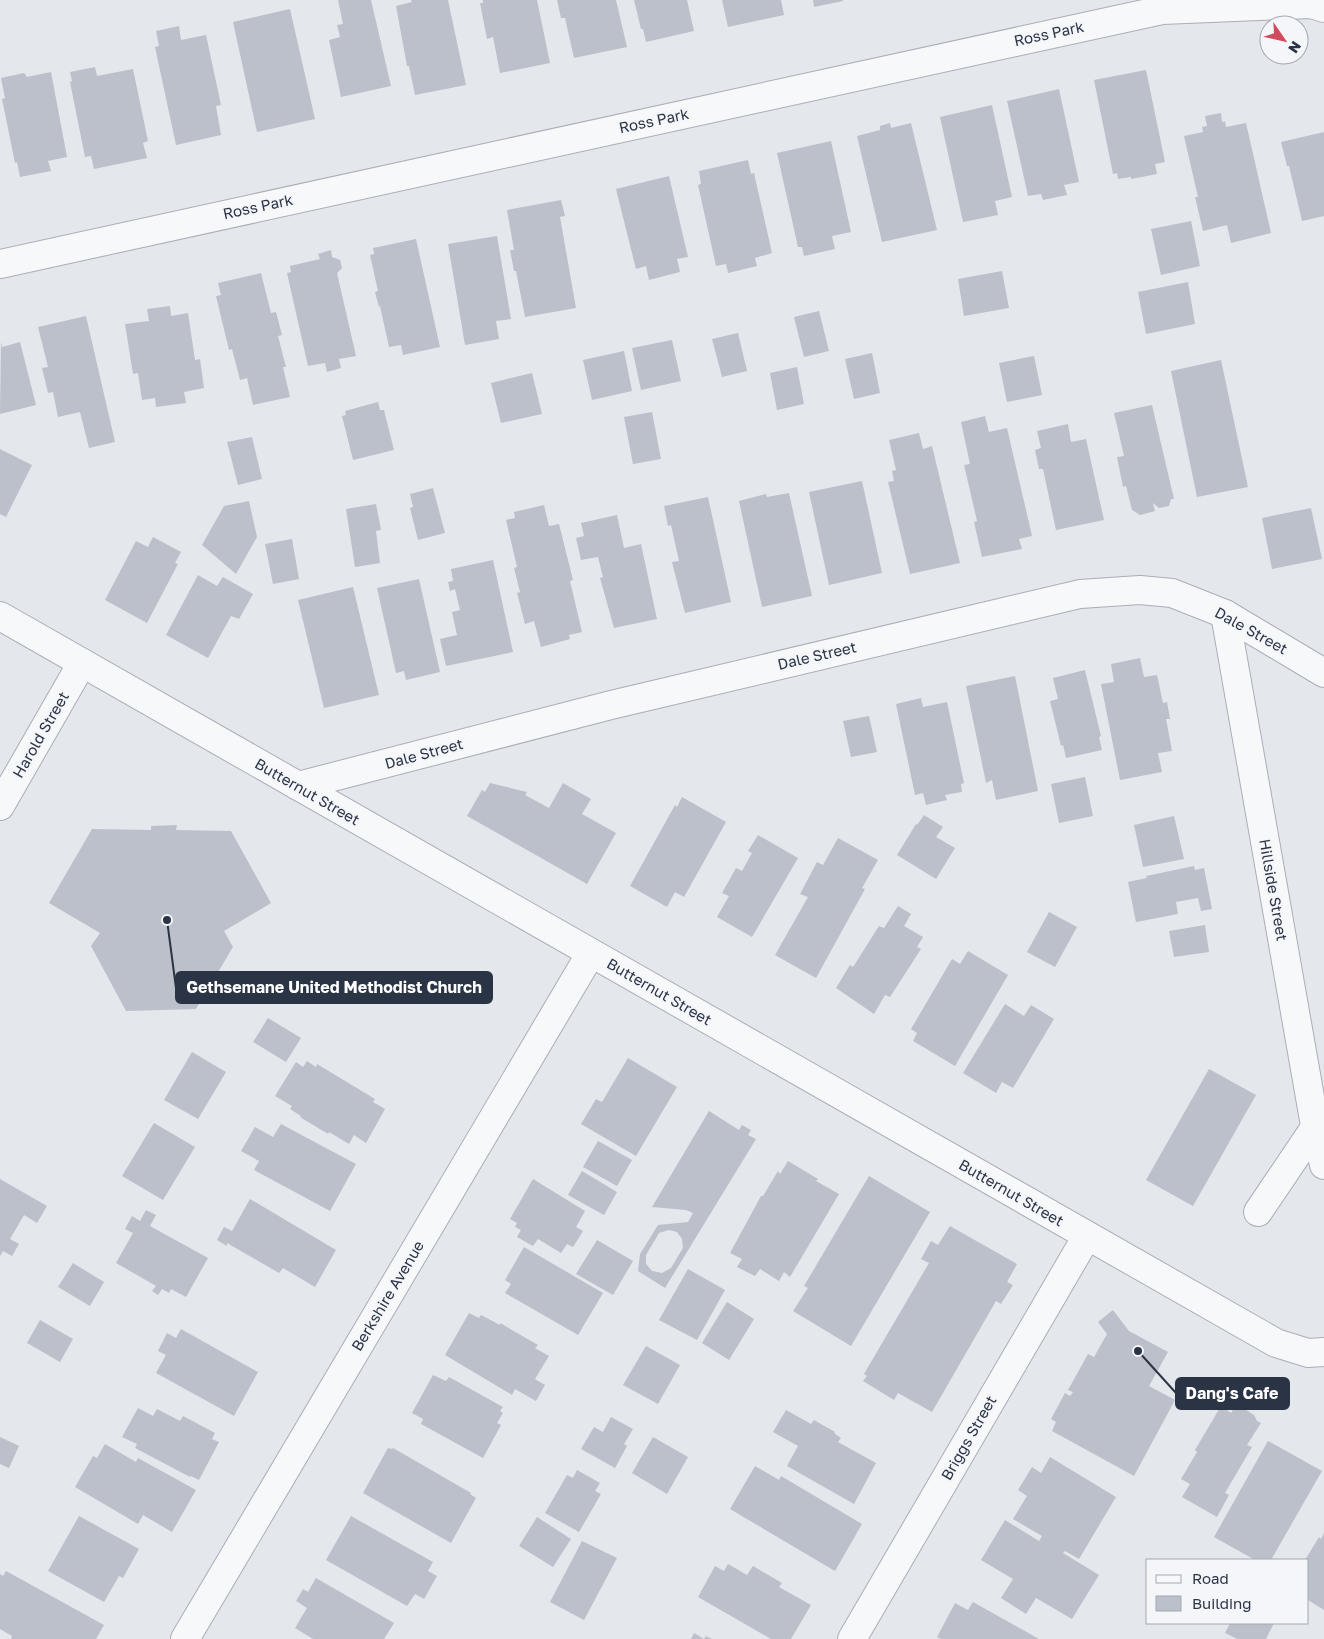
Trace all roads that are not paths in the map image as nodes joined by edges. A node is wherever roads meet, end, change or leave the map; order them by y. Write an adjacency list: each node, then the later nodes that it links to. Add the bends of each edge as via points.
1 (1318, 4): 2 (street, Ross Park, via 1162,10)
2 (0, 264)
3 (1225, 614): 6 (street, Dale Street); 7 (street, Dale Street, via 1172,593 1140,590 1080,594 611,705); 10 (street, Hillside Street)
4 (0, 616): 5 (street, Butternut Street)
5 (82, 663): 7 (street, Butternut Street); 8 (street, Harold Street)
6 (1324, 673)
7 (298, 786): 9 (street, Butternut Street)
8 (0, 806)
9 (591, 953): 13 (street, Butternut Street); 15 (street, Berkshire Avenue)
10 (1316, 1126): 11 (street, Hillside Street); 12 (street)
11 (1324, 1165)
12 (1258, 1212)
13 (1087, 1236): 14 (street, Butternut Street, via 1276,1343 1308,1353); 16 (street, Briggs Street)
14 (1324, 1352)
15 (185, 1639)
16 (852, 1639)

